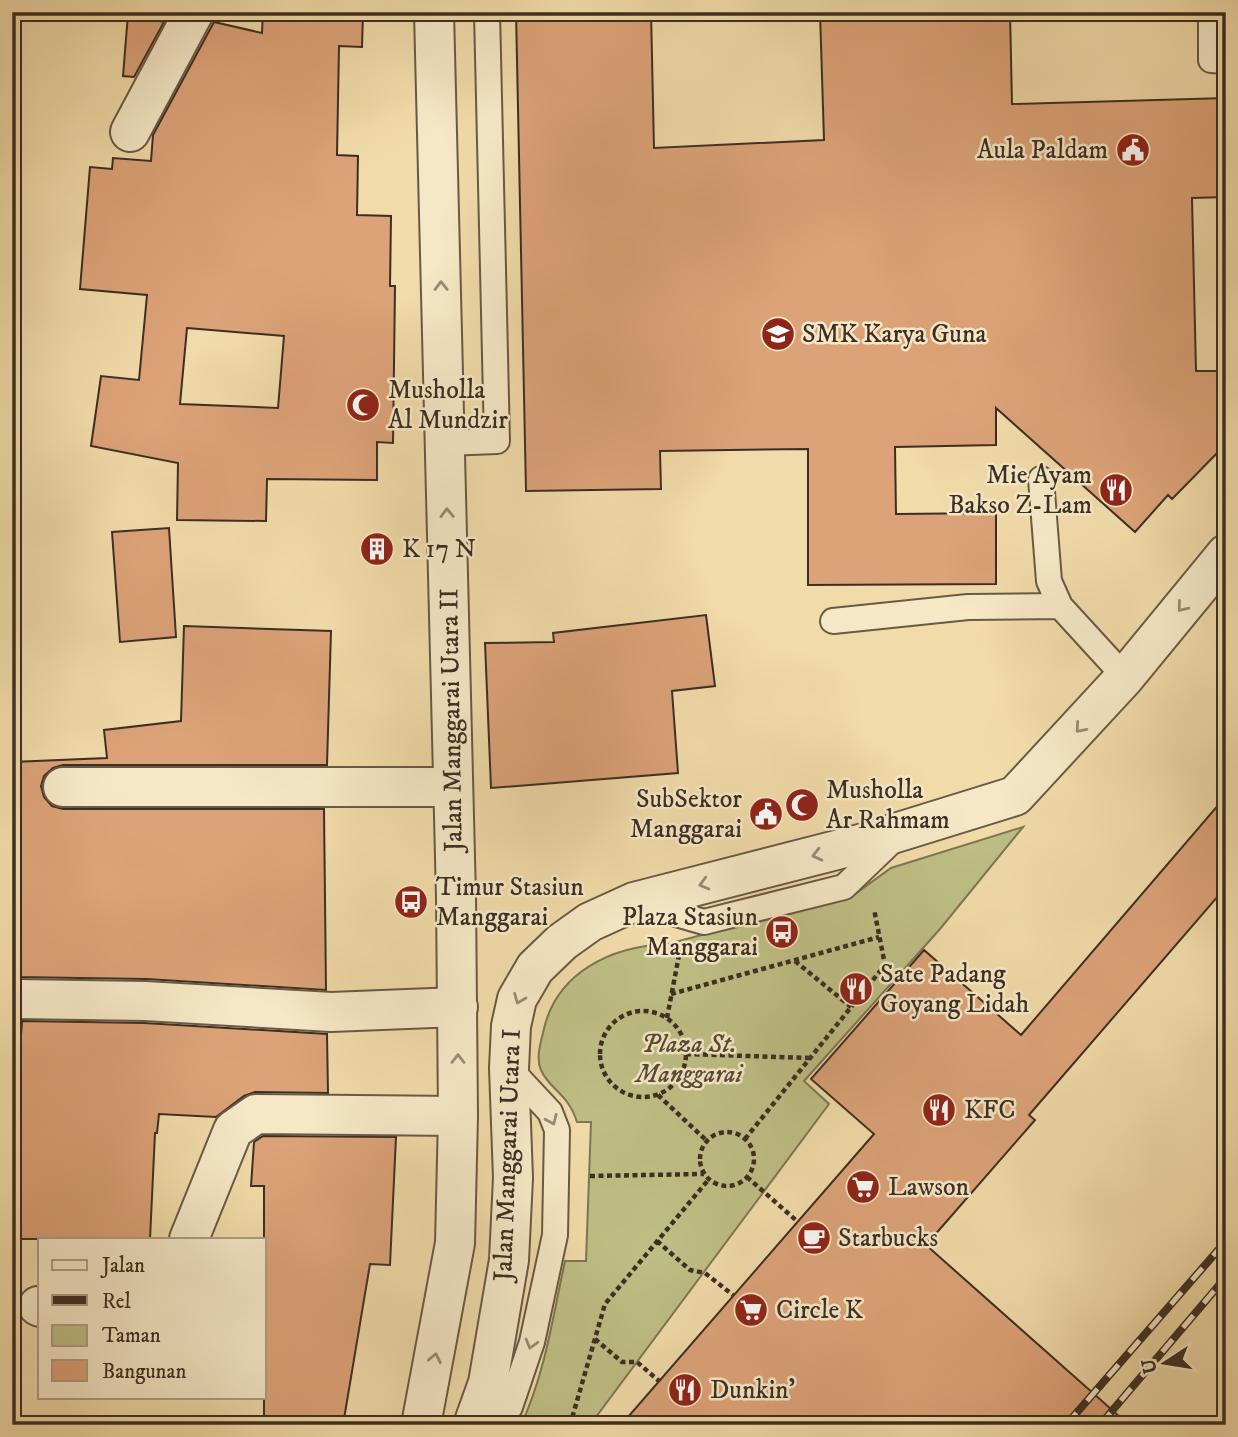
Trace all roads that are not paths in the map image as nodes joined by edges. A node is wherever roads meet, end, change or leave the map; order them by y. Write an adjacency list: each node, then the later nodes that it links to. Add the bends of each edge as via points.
1 (194, 12): 6 (street)
2 (434, 12): 7 (street, Jalan Manggarai Utara II, one-way to 2)
3 (487, 12): 7 (lane, via 497,441)
4 (1211, 12): 5 (lane, via 1211,60)
5 (1226, 61)
6 (130, 132)
7 (445, 443): 14 (street, Jalan Manggarai Utara II, one-way to 7)
8 (1041, 479): 10 (lane, via 1049,581)
9 (1226, 554): 12 (street, Jalan Manggarai Utara I, one-way to 12)
10 (1060, 606): 11 (lane, via 968,607); 12 (lane)
11 (832, 621)
12 (1125, 677): 15 (street, Jalan Manggarai Utara I, one-way to 15, via 1015,796)
13 (63, 787): 14 (street)
14 (453, 787): 18 (street, Jalan Manggarai Utara II)
15 (902, 831): 16 (street, Jalan Manggarai Utara I, one-way to 16); 16 (lane, via 844,887 704,922)
16 (634, 902): 19 (street, Jalan Manggarai Utara I, one-way to 19, via 590,922 535,968 517,999)
17 (16, 999): 18 (street, via 331,1012)
18 (458, 1007): 20 (street, Jalan Manggarai Utara II, one-way to 18)
19 (509, 1068): 23 (street, Jalan Manggarai Utara I, via 513,1178 509,1260 488,1383); 24 (lane, one-way to 24, via 550,1112 557,1130 555,1235 532,1342 510,1407)
20 (458, 1116): 21 (street, via 256,1114 233,1130); 22 (street, Jalan Manggarai Utara II, one-way to 20, via 455,1243)
21 (189, 1238)
22 (421, 1425)
23 (473, 1425)
24 (495, 1425)

